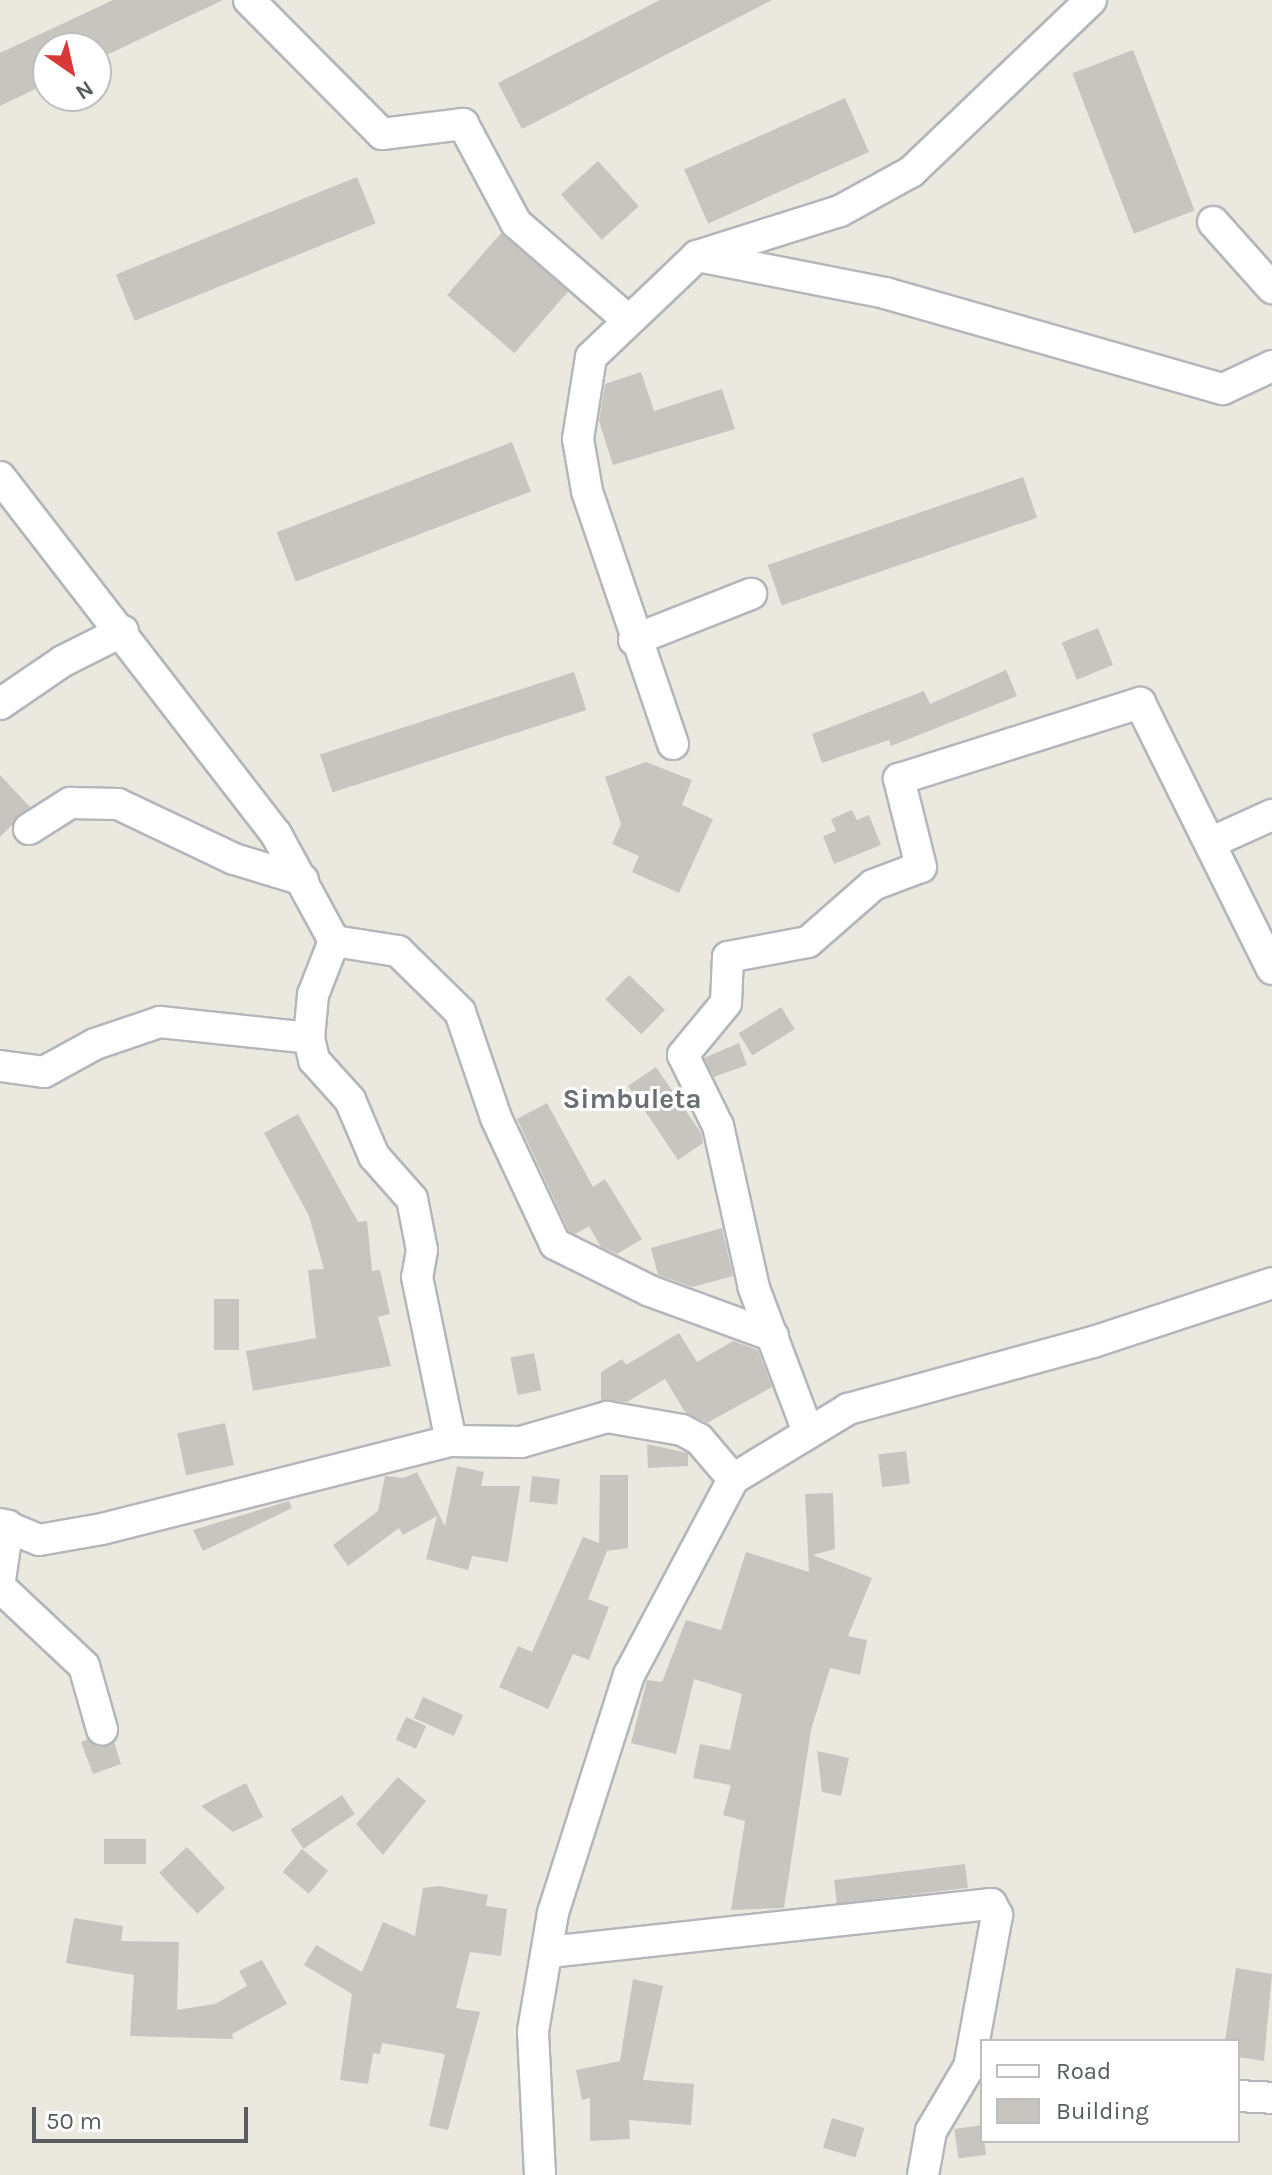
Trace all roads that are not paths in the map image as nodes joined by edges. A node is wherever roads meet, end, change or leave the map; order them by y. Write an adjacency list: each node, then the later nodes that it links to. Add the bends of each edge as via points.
1 (249, 0): 6 (street, via 382,134 463,124 516,223)
2 (1091, 0): 4 (street, via 911,172 840,211)
3 (1213, 222): 5 (street)
4 (697, 256): 6 (street); 7 (street, via 885,293 1223,389)
5 (1272, 288)
6 (627, 319): 11 (street, via 591,357 578,439 587,491)
7 (1272, 366)
8 (2, 484): 10 (street)
9 (751, 594): 11 (street)
10 (123, 631): 12 (street, via 63,661); 17 (street, via 276,834)
11 (634, 640): 13 (street)
12 (0, 704)
13 (673, 744)
14 (1272, 815): 16 (street)
15 (29, 829): 17 (street, via 70,803 118,804 234,859)
16 (1210, 843): 19 (street); 23 (street, via 1140,703 899,779 921,867 873,885 808,942 728,957 726,1003 683,1055 718,1126 754,1288)
17 (303, 880): 18 (street)
18 (334, 941): 20 (street, via 313,995); 23 (street, via 398,951 460,1012 496,1118 555,1244 650,1291)
19 (1272, 969)
20 (309, 1038): 21 (street, via 160,1022 95,1044 44,1072); 25 (street, via 314,1060 350,1100 374,1156 412,1199 422,1250 417,1277)
21 (0, 1066)
22 (1272, 1283): 24 (street, via 1093,1342 848,1409)
23 (773, 1336): 24 (street)
24 (808, 1432): 26 (street)
25 (451, 1441): 26 (street, via 521,1442 607,1417 682,1430 699,1439); 27 (street, via 102,1529 39,1540)
26 (733, 1479): 31 (street, via 629,1675 553,1913)
27 (4, 1525): 28 (street)
28 (0, 1580)
29 (0, 1587): 30 (street, via 84,1666)
30 (102, 1729)
31 (549, 1952): 32 (street, via 991,1904 997,1915); 36 (street, via 533,2031)
32 (987, 2037)
33 (980, 2051): 37 (street, via 931,2131)
34 (1240, 2096): 35 (street)
35 (1272, 2098)
36 (540, 2175)
37 (923, 2175)

